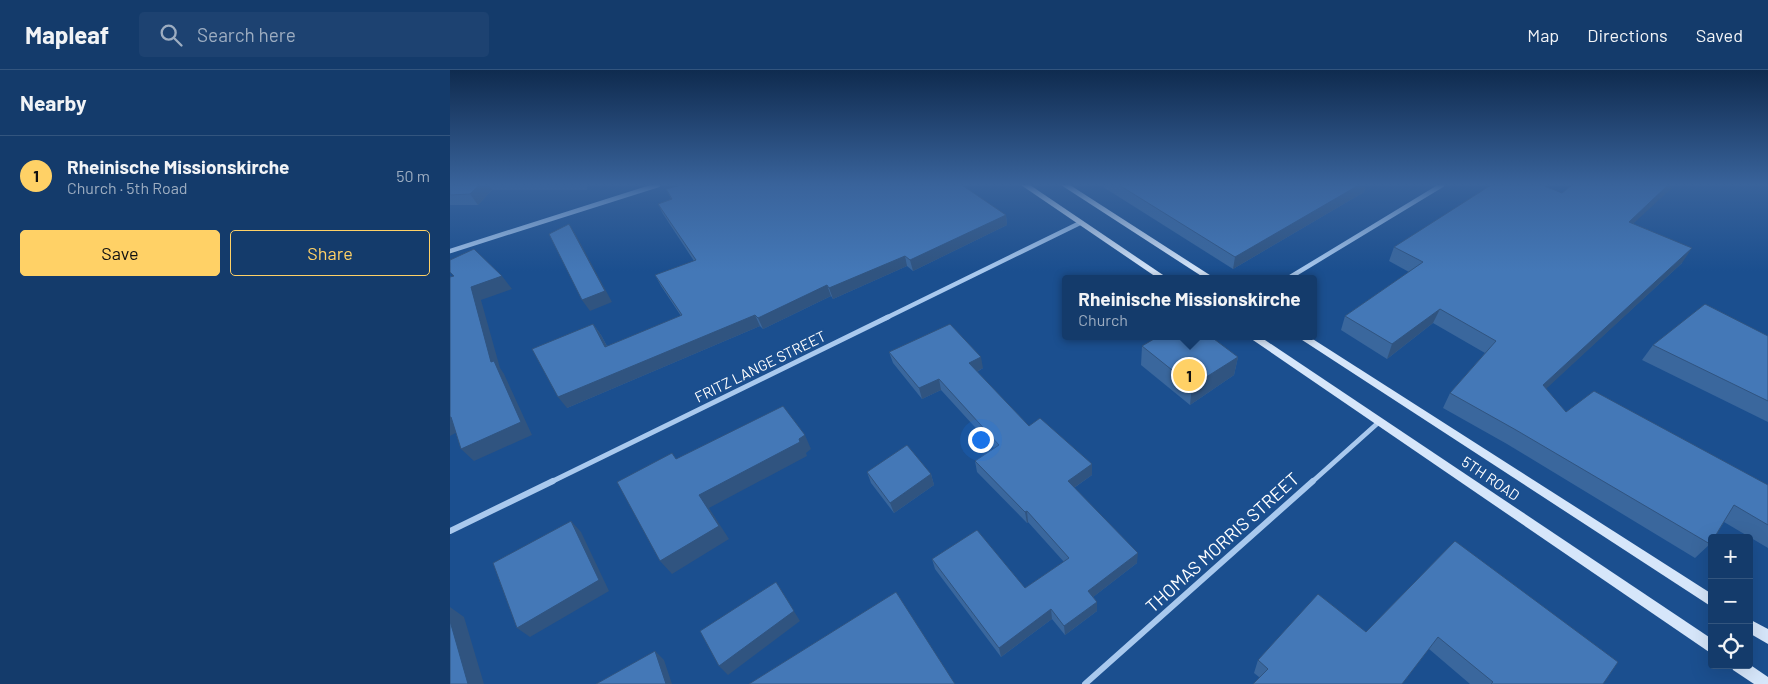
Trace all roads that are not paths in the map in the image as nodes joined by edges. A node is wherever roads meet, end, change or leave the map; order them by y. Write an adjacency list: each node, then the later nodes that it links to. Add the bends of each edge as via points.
1 (568, 214): 6 (street)
2 (1066, 214): 5 (main road)
3 (1110, 214): 8 (main road)
4 (1395, 214): 9 (street)
5 (1080, 223): 7 (main road); 13 (street, FRITZ LANGE STREET)
6 (450, 251)
7 (1159, 275)
8 (1206, 275)
9 (1294, 275)
10 (1258, 340): 12 (main road, 5TH ROAD)
11 (1307, 340): 14 (main road, 5TH ROAD)
12 (1379, 422): 17 (main road, 5TH ROAD); 19 (street, THOMAS MORRIS STREET)
13 (450, 532)
14 (1708, 598)
15 (1753, 628): 16 (main road)
16 (1768, 637)
17 (1708, 644)
18 (1744, 669): 20 (main road)
19 (1086, 684)
20 (1766, 684)

